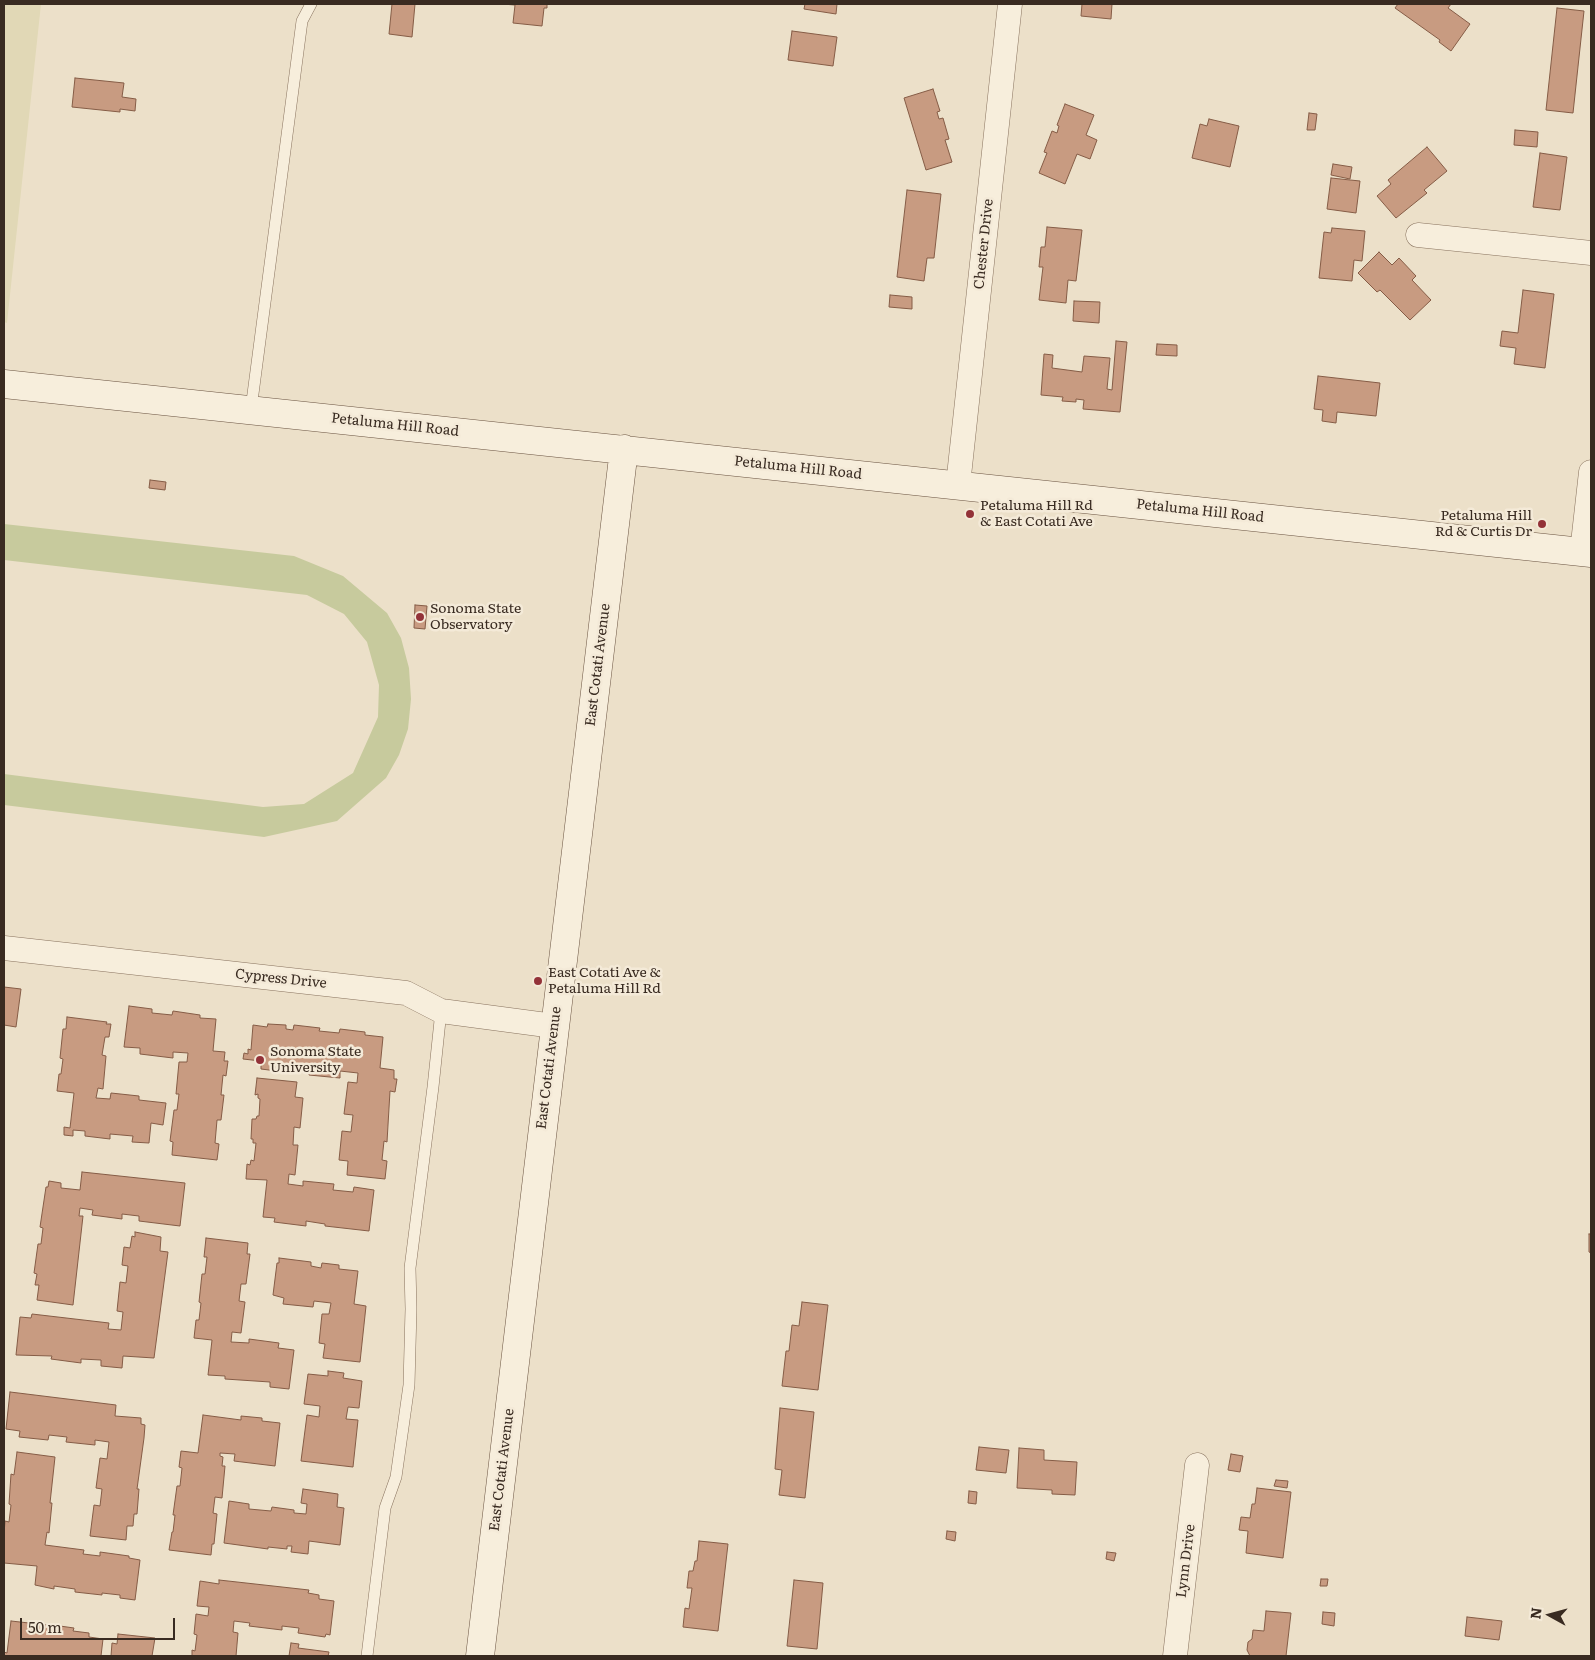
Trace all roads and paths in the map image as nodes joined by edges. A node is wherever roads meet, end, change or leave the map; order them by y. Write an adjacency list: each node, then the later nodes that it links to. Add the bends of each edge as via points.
1 (311, 4): 6 (lane, via 302,21)
2 (1010, 4): 9 (street, Chester Drive)
3 (1418, 235): 4 (street)
4 (1591, 253)
5 (4, 384): 6 (main road, Petaluma Hill Road)
6 (251, 410): 7 (main road, Petaluma Hill Road)
7 (624, 449): 9 (main road, Petaluma Hill Road); 13 (main road, East Cotati Avenue)
8 (1591, 472): 10 (street)
9 (958, 485): 10 (main road, Petaluma Hill Road)
10 (1586, 553)
11 (4, 948): 12 (street, Cypress Drive, via 406,993)
12 (441, 1011): 13 (street, Cypress Drive); 15 (lane, via 410,1268 409,1385 396,1477 385,1508)
13 (554, 1026): 16 (main road, East Cotati Avenue)
14 (1197, 1465): 17 (street, Lynn Drive)
15 (367, 1656)
16 (480, 1656)
17 (1175, 1656)

